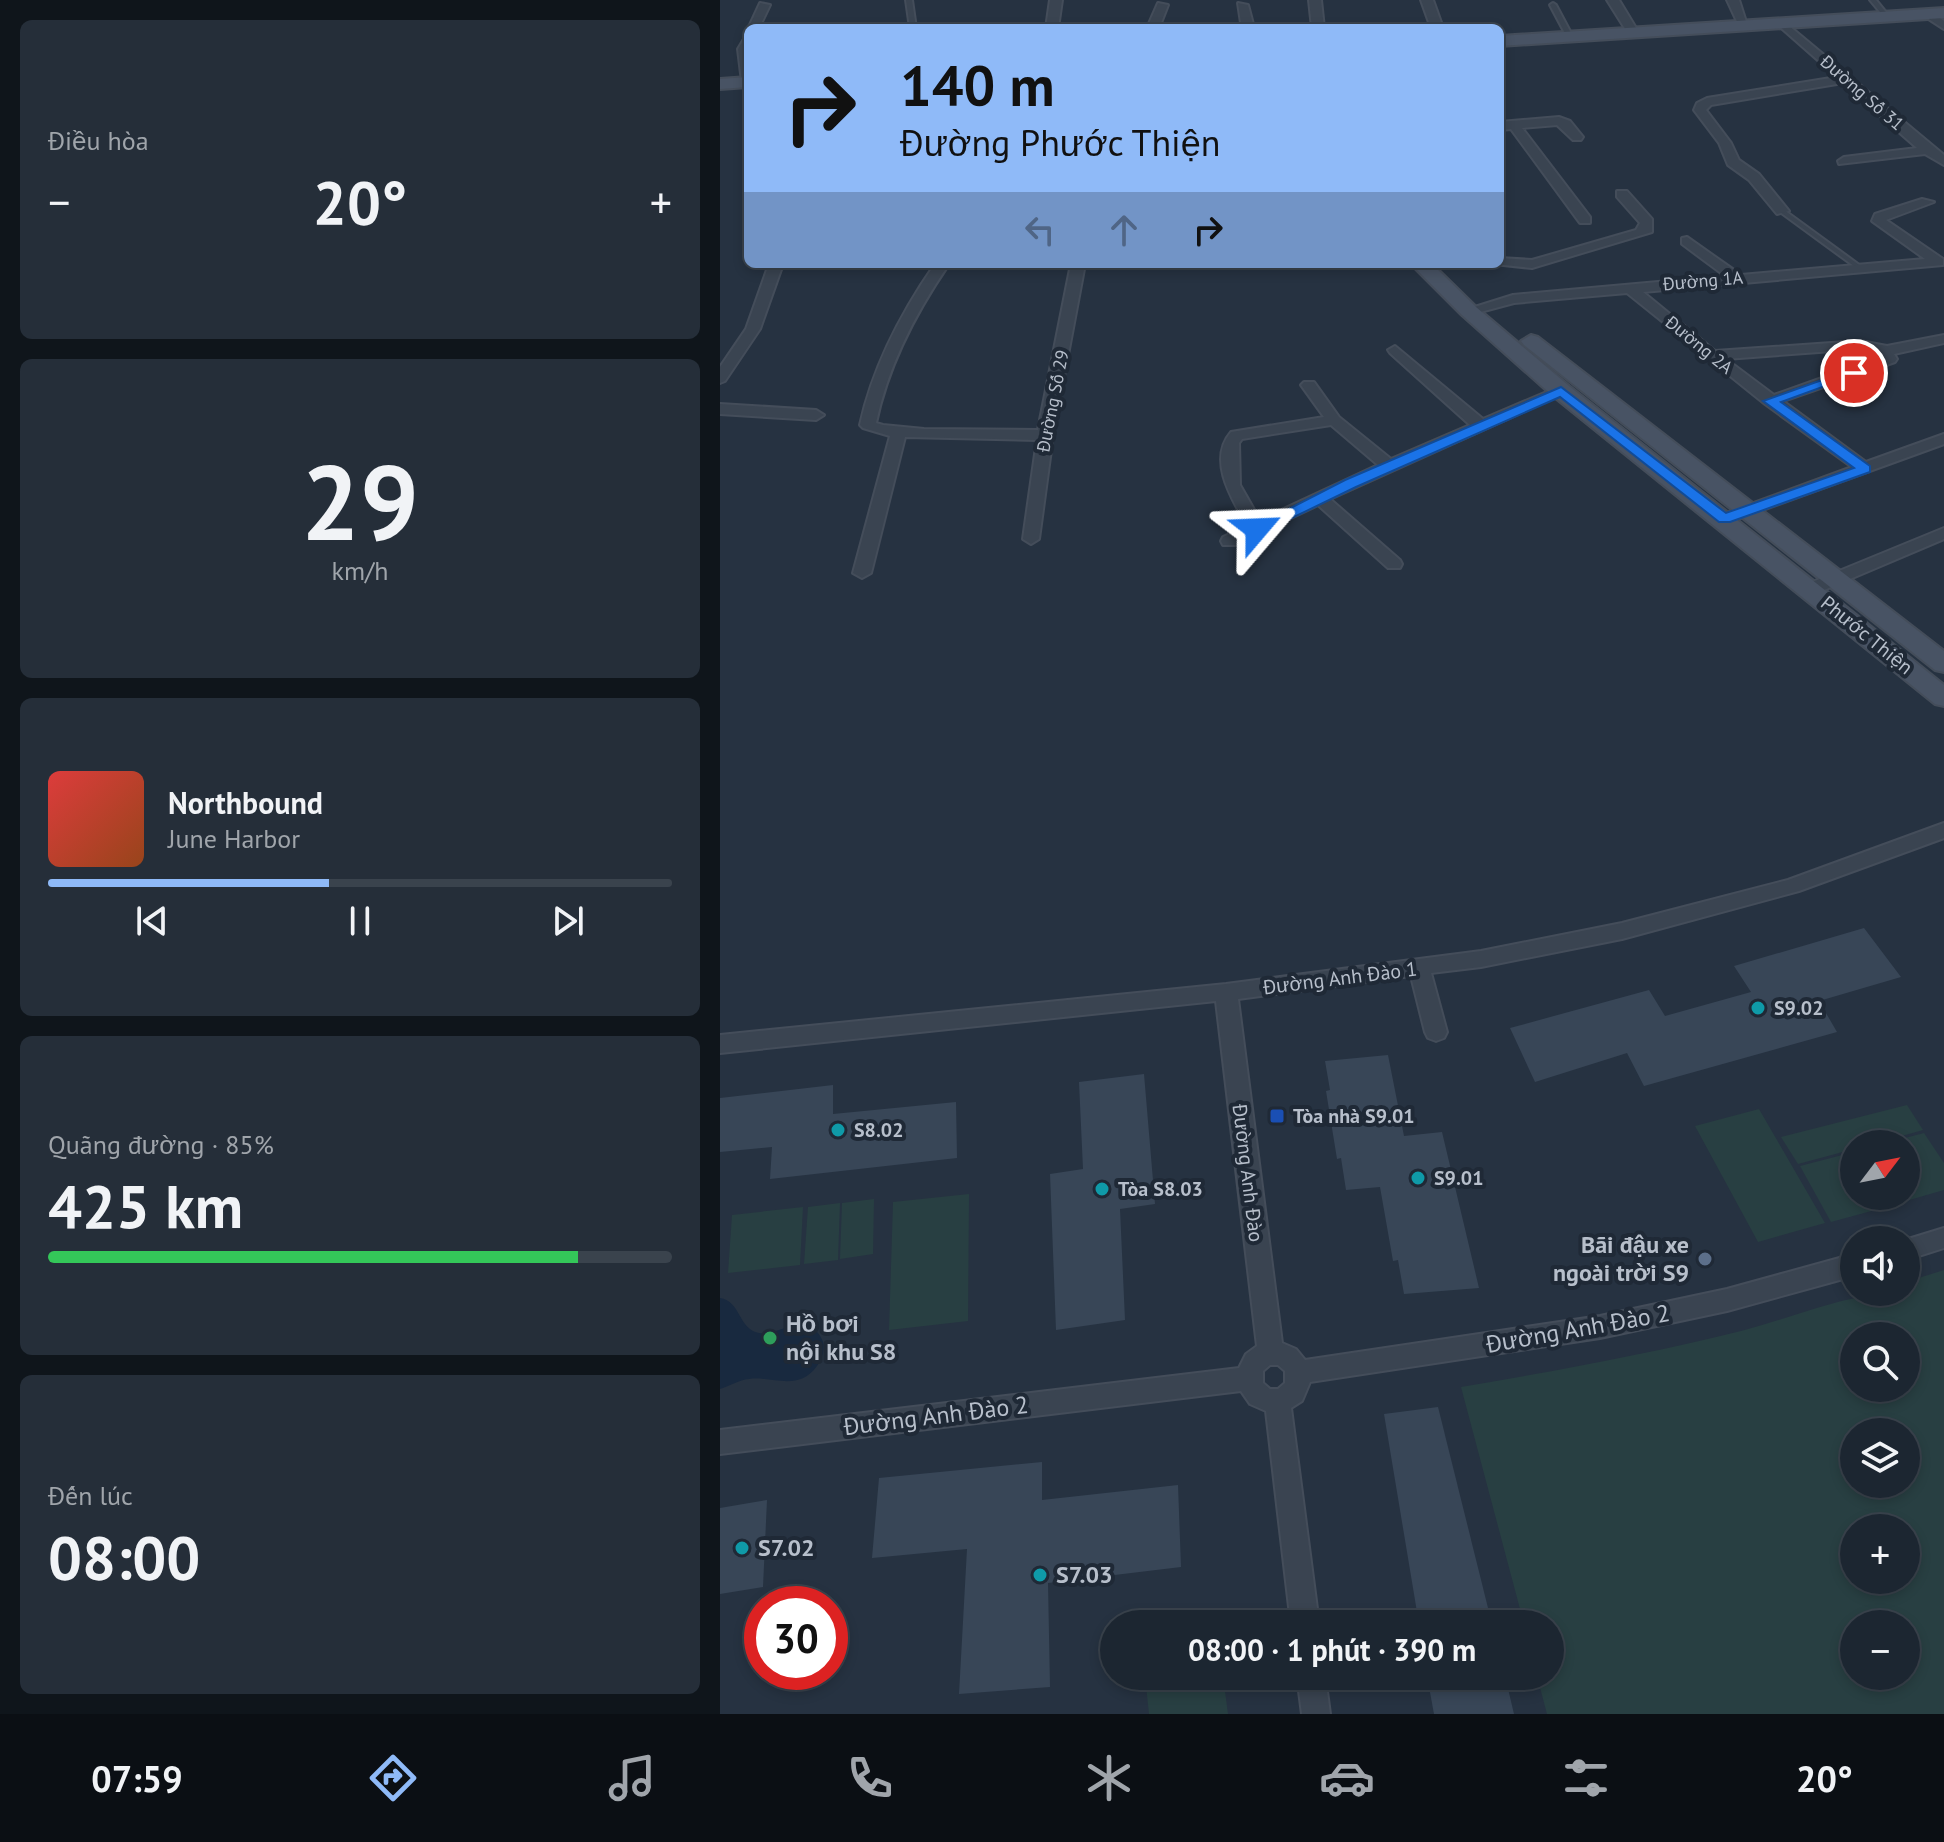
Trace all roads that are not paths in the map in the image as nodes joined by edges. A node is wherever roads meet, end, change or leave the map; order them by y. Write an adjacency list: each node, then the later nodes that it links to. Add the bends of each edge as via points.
1 (909, 0): 16 (lane)
2 (1056, 0): 17 (street)
3 (1315, 0): 20 (street)
4 (1427, 0): 21 (street)
5 (1613, 0): 24 (street)
6 (1733, 0): 22 (street)
7 (1873, 0): 13 (lane)
8 (764, 5): 15 (street)
9 (1162, 5): 18 (street)
10 (1242, 5): 19 (street)
11 (1553, 5): 25 (lane)
12 (1936, 14): 13 (street); 23 (street)
13 (1887, 17): 14 (street)
14 (1782, 23): 22 (street); 27 (street, Đường Số 31)
15 (755, 24)
16 (912, 24)
17 (1053, 24)
18 (1155, 24)
19 (1247, 24)
20 (1318, 24)
21 (1436, 24)
22 (1744, 26): 24 (street)
23 (1944, 26)
24 (1633, 33): 25 (street)
25 (1570, 37): 26 (street)
26 (1504, 41)
27 (1846, 79): 32 (street, Đường Số 31); 37 (street, via 1701,106 1733,162 1754,177)
28 (744, 82): 29 (street)
29 (720, 84)
30 (1507, 126): 31 (street, via 1559,121); 38 (street)
31 (1577, 137)
32 (1927, 150): 33 (street); 34 (street, Đường Số 31)
33 (1844, 161)
34 (1944, 161)
35 (1622, 194): 40 (street, via 1647,222 1641,233 1532,264)
36 (1927, 202): 41 (street, via 1879,221)
37 (1782, 211): 46 (lane)
38 (1585, 220)
39 (1687, 241): 47 (street)
40 (1504, 262)
41 (1941, 264): 46 (street, Đường 1A)
42 (775, 268): 54 (street, via 753,329)
43 (939, 268): 62 (street, via 897,340 869,418 871,428)
44 (1077, 268): 63 (street, Đường Số 29)
45 (1427, 268): 49 (street, via 1449,291)
46 (1860, 268): 47 (street, Đường 1A)
47 (1737, 279): 48 (street, Đường 1A)
48 (1629, 288): 49 (street, Đường 1A, via 1513,299); 53 (street, Đường 2A)
49 (1478, 309): 56 (street); 68 (street)
50 (1944, 339): 52 (street)
51 (1395, 350): 61 (street)
52 (1885, 351): 53 (street, via 1860,345); 57 (street, via 1890,359 1882,364)
53 (1712, 356): 57 (street, Đường 2A)
54 (720, 378)
55 (1309, 385): 60 (street)
56 (1561, 391): 61 (street); 68 (street)
57 (1770, 401): 66 (street, Đường 2A)
58 (720, 409): 59 (street)
59 (816, 415)
60 (1334, 420): 65 (street); 69 (street, via 1233,438 1232,485)
61 (1481, 426): 65 (street)
62 (899, 432): 63 (street); 75 (street)
63 (1045, 435): 71 (street, Đường Số 29)
64 (1944, 439): 66 (street)
65 (1389, 466): 67 (street)
66 (1865, 469): 68 (street)
67 (1320, 498): 69 (street); 73 (street)
68 (1744, 522): 74 (street)
69 (1257, 529): 72 (street)
70 (1944, 533): 76 (street)
71 (1031, 539)
72 (1229, 541)
73 (1394, 564)
74 (1802, 568): 76 (street, Phước Thiện); 77 (street, Phước Thiện)
75 (862, 573)
76 (1835, 579): 77 (street); 78 (street, Phước Thiện)
77 (1811, 589): 79 (street, Phước Thiện)
78 (1944, 664)
79 (1944, 698)
80 (1944, 830): 81 (street, Đường Anh Đào 1, via 1820,877 1718,907 1551,947)
81 (1419, 968): 82 (street, Đường Anh Đào 1); 83 (street)
82 (1226, 992): 84 (street, Đường Anh Đào 1); 88 (street, Đường Anh Đào)
83 (1436, 1032)
84 (720, 1044)
85 (1944, 1238): 86 (street)
86 (1920, 1246)
87 (1840, 1269): 89 (street, Đường Anh Đào 2, via 1600,1327)
88 (1271, 1354): 89 (street, via 1289,1358); 90 (street, via 1254,1362)
89 (1299, 1372): 91 (street, via 1294,1390)
90 (1248, 1379): 91 (street, via 1258,1395); 92 (street, Đường Anh Đào 2)
91 (1277, 1400): 93 (street)
92 (720, 1442)
93 (1303, 1610)
94 (1313, 1690): 95 (street)
95 (1316, 1714)

